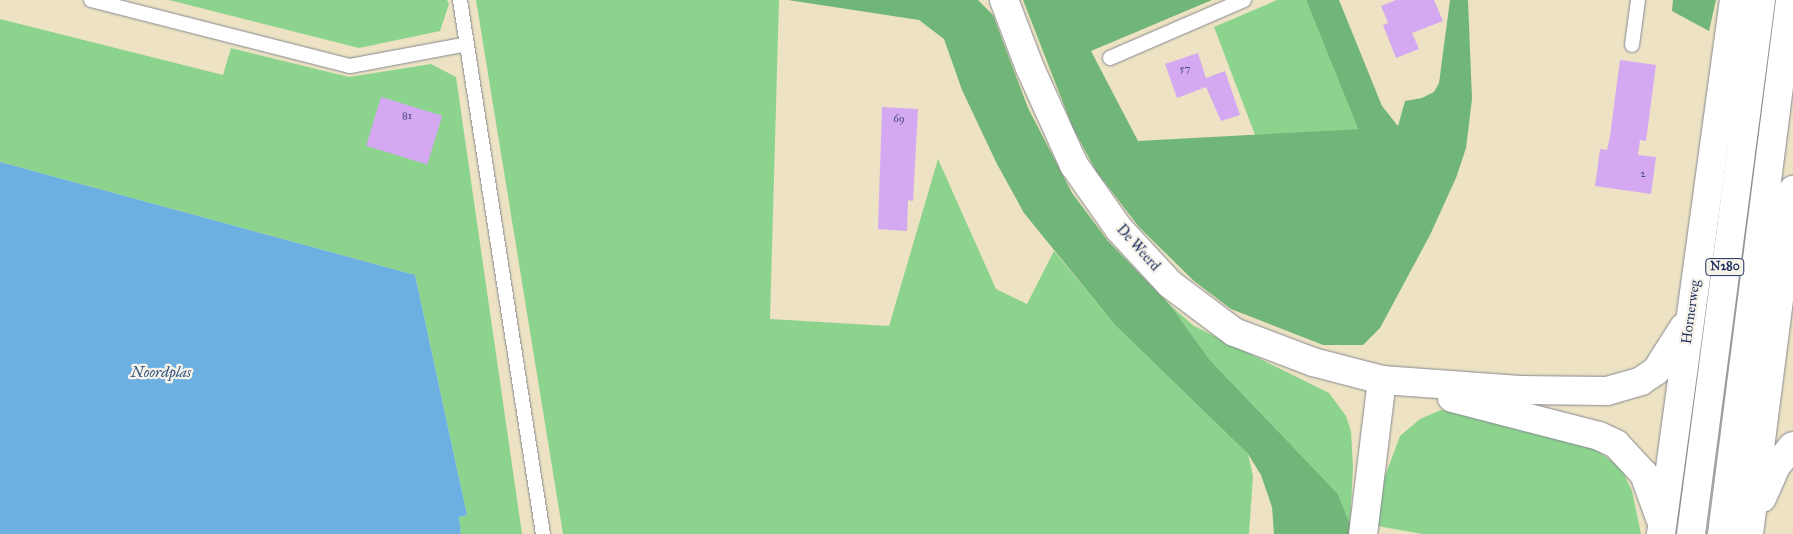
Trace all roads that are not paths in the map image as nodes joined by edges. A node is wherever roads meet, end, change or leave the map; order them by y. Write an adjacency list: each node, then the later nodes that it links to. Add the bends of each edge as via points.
1 (91, 0): 9 (lane, via 350,66)
2 (460, 0): 9 (lane)
3 (1004, 0): 16 (main road, De Weerd, via 1030,68 1074,165 1119,229 1170,284 1234,332 1313,362)
4 (1244, 0): 11 (lane)
5 (1638, 0): 10 (lane)
6 (1734, 0): 14 (main road, Hornerweg / N280)
7 (1761, 0): 22 (main road, Hornerweg / N280)
8 (1790, 0): 23 (main road, N280)
9 (467, 44): 20 (lane)
10 (1632, 45)
11 (1110, 58)
12 (1793, 190): 13 (main road)
13 (1782, 278): 15 (main road); 19 (main road)
14 (1690, 316): 16 (main road, via 1656,371 1641,381 1607,392 1520,390); 18 (main road, Hornerweg / N280)
15 (1793, 344)
16 (1382, 380): 18 (main road, via 1599,436 1616,444 1644,474); 21 (main road)
17 (1793, 446): 19 (main road, via 1776,466)
18 (1662, 529)
19 (1750, 533)
20 (543, 534)
21 (1363, 534)
22 (1691, 534)
23 (1722, 534)

